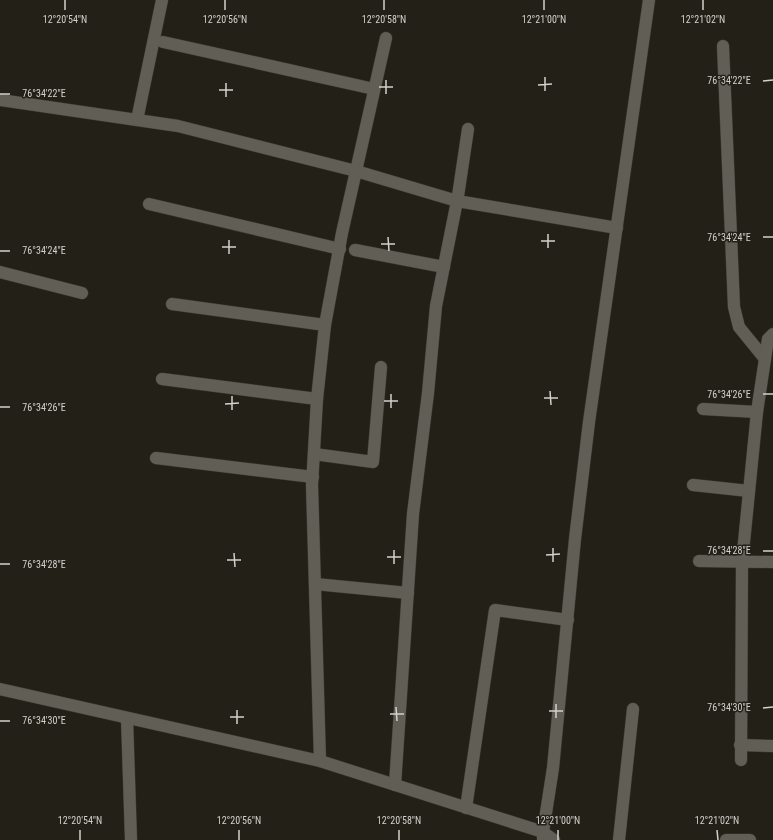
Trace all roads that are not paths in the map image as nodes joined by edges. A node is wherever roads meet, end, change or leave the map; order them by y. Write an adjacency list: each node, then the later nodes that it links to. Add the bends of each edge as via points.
1 (162, 0): 8 (street)
2 (649, 0): 13 (street)
3 (386, 38): 6 (street)
4 (163, 42): 6 (street)
5 (724, 46): 22 (street, via 734,307 739,327)
6 (374, 89): 10 (street)
7 (0, 100): 8 (street)
8 (137, 120): 10 (street, via 178,126)
9 (468, 129): 11 (street)
10 (356, 171): 11 (street); 14 (street)
11 (457, 201): 13 (street); 16 (street)
12 (149, 204): 14 (street)
13 (617, 228): 38 (street, via 589,422)
14 (340, 249): 20 (street)
15 (354, 250): 16 (street)
16 (444, 267): 37 (street, via 436,306 413,514)
17 (0, 272): 18 (street)
18 (82, 293)
19 (172, 304): 20 (street)
20 (325, 324): 25 (street)
21 (773, 334): 22 (street, via 768,339)
22 (764, 359): 27 (street)
23 (381, 367): 28 (street, via 373,462)
24 (162, 379): 25 (street)
25 (317, 399): 28 (street)
26 (703, 409): 27 (street)
27 (757, 412): 32 (street)
28 (314, 454): 30 (street)
29 (156, 458): 30 (street)
30 (312, 476): 36 (street)
31 (693, 485): 32 (street)
32 (749, 492): 34 (street)
33 (699, 561): 34 (street)
34 (742, 562): 35 (street); 42 (street)
35 (773, 562)
36 (315, 584): 37 (street); 45 (street)
37 (408, 593): 46 (street)
38 (568, 620): 47 (street, via 495,610); 48 (street, via 553,768)
39 (0, 689): 41 (street)
40 (633, 709): 51 (street)
41 (127, 718): 45 (street); 49 (street)
42 (740, 745): 43 (street); 44 (street)
43 (773, 746)
44 (740, 760)
45 (320, 761): 46 (street)
46 (395, 785): 47 (street)
47 (466, 808): 48 (street)
48 (543, 836): 50 (street)
49 (131, 840)
50 (554, 840)
51 (619, 840)
52 (726, 840): 53 (street)
53 (750, 840)

